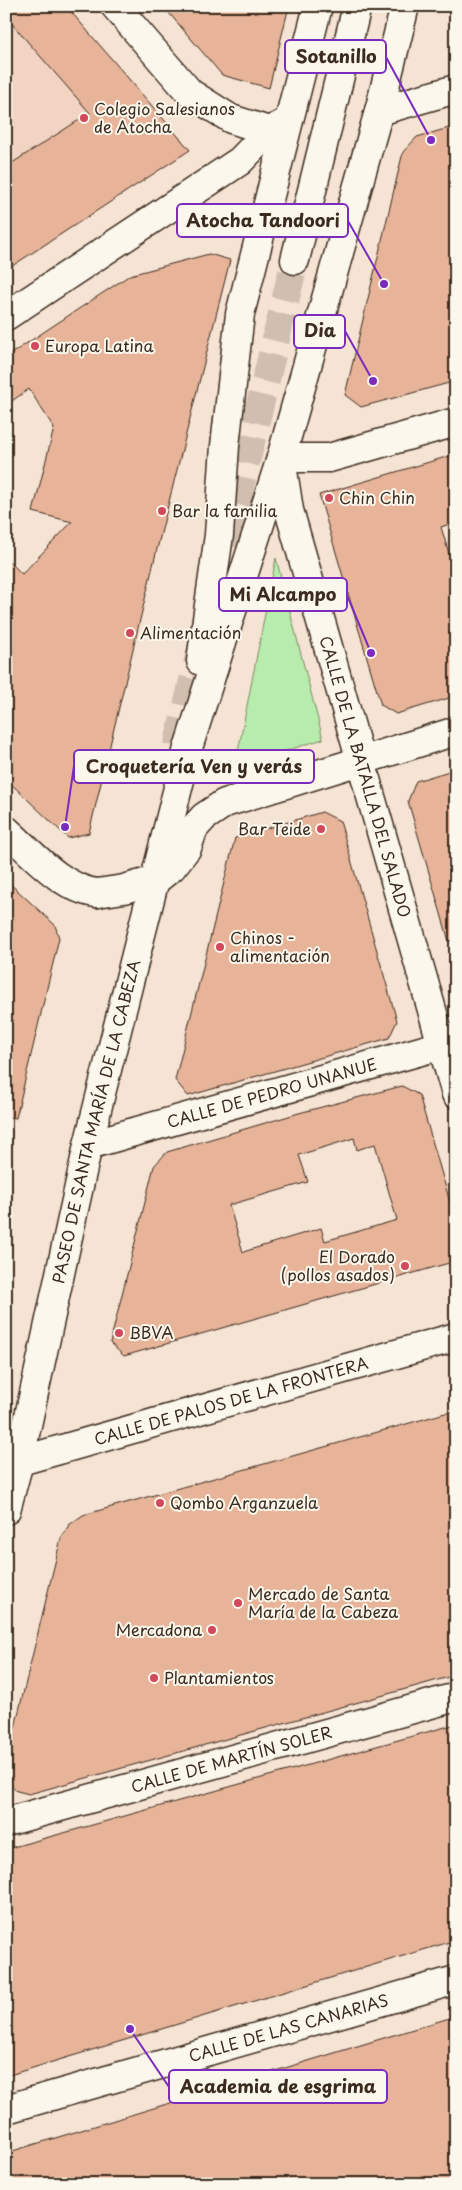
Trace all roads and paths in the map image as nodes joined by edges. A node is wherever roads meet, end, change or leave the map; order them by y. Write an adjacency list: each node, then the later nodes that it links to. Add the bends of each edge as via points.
1 (115, 6): 7 (main road, via 190,92 232,119)
2 (318, 6): 7 (main road, PASEO DE SANTA MARÍA DE LA CABEZA)
3 (356, 6): 8 (main road)
4 (405, 6): 6 (main road, PASEO DE SANTA MARÍA DE LA CABEZA)
5 (456, 89): 6 (main road)
6 (379, 111): 11 (main road, PASEO DE SANTA MARÍA DE LA CABEZA)
7 (278, 127): 9 (main road, via 240,161); 13 (main road, PASEO DE SANTA MARÍA DE LA CABEZA, via 240,314 219,536)
8 (295, 260)
9 (6, 316)
10 (456, 422): 11 (main road, via 329,458)
11 (281, 458): 13 (main road, PASEO DE SANTA MARÍA DE LA CABEZA); 14 (main road, CALLE DE LA BATALLA DEL SALADO, via 289,510)
12 (456, 731): 14 (main road)
13 (191, 734): 16 (main road, PASEO DE SANTA MARÍA DE LA CABEZA)
14 (360, 761): 16 (main road, via 225,803 194,828 187,848); 19 (main road, CALLE DE LA BATALLA DEL SALADO)
15 (6, 830): 17 (main road, via 64,881 84,892)
16 (156, 880): 17 (main road); 18 (main road, PASEO DE SANTA MARÍA DE LA CABEZA)
17 (97, 893): 18 (main road, via 117,901 127,912)
18 (140, 940): 21 (main road, PASEO DE SANTA MARÍA DE LA CABEZA)
19 (449, 1043): 20 (main road, CALLE DE LA BATALLA DEL SALADO); 21 (main road, CALLE DE PEDRO UNANUE)
20 (456, 1094)
21 (88, 1146): 23 (main road, PASEO DE SANTA MARÍA DE LA CABEZA)
22 (456, 1337): 23 (main road, CALLE DE PALOS DE LA FRONTERA)
23 (12, 1464): 24 (main road, PASEO DE SANTA MARÍA DE LA CABEZA)
24 (6, 1510)
25 (456, 1697): 26 (main road, CALLE DE MARTÍN SOLER)
26 (6, 1822)
27 (456, 1980): 28 (main road, CALLE DE LAS CANARIAS)
28 (6, 2109)

